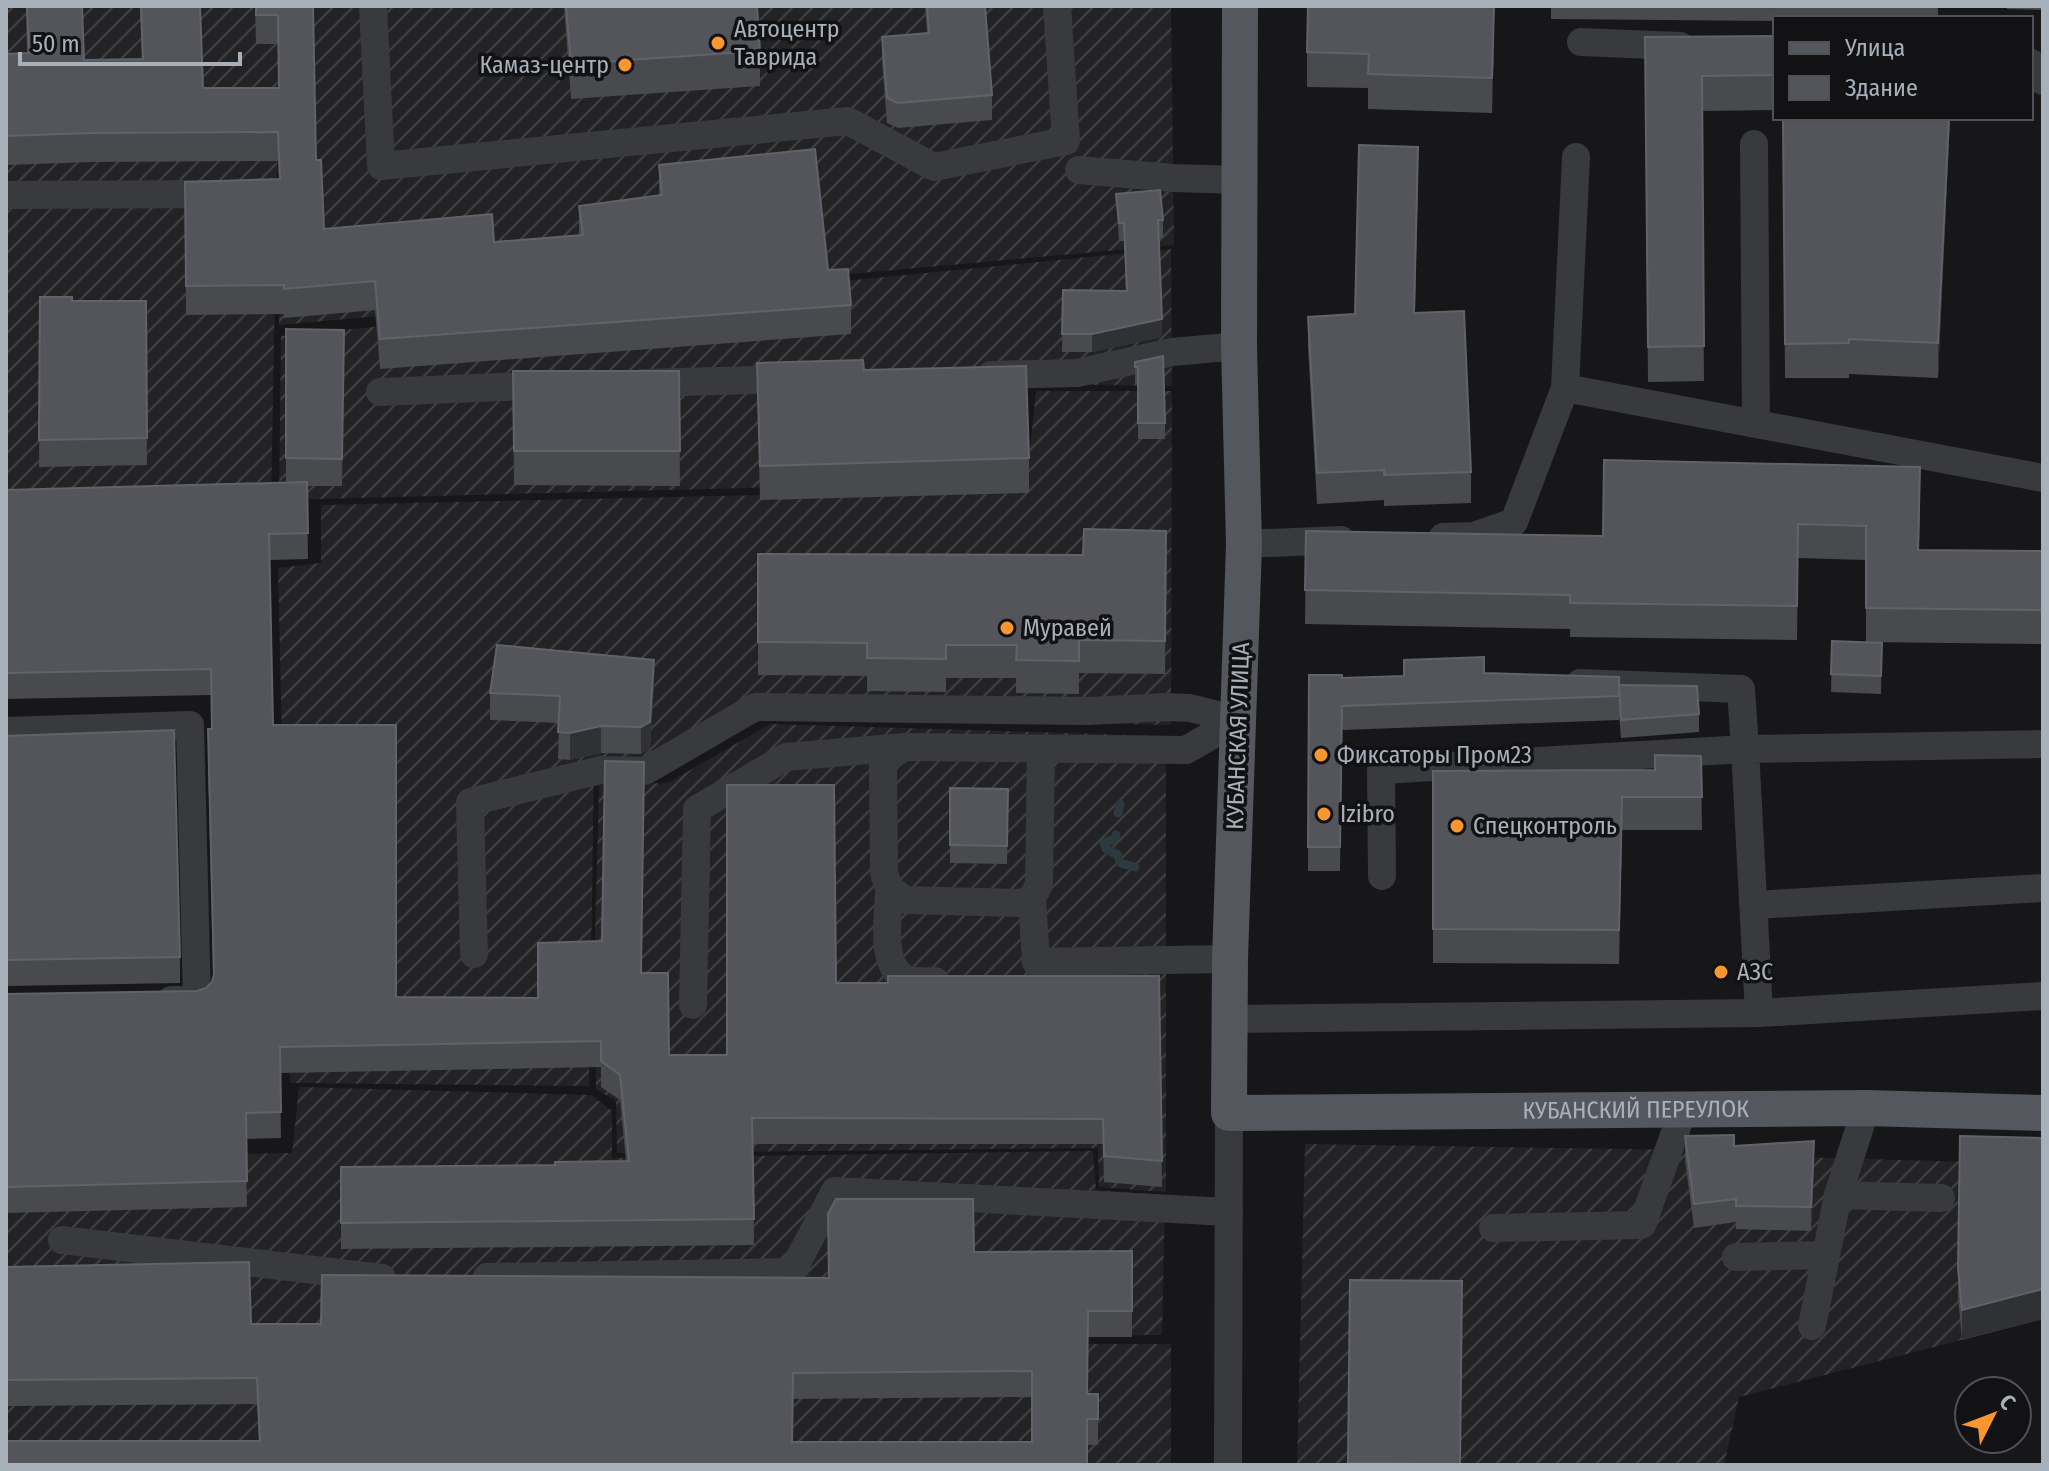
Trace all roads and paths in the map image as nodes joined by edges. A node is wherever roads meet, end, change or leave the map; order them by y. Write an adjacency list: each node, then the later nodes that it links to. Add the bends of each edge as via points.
1 (373, 6): 2 (street, via 381,166 848,121 934,167 1066,141)
2 (1057, 6)
3 (1240, 6): 9 (main road, КУБАНСКАЯ УЛИЦА)
4 (1581, 42): 5 (street)
5 (1700, 46)
6 (1754, 144): 19 (street)
7 (1576, 157): 17 (street)
8 (1079, 170): 9 (street)
9 (1240, 180): 12 (main road, КУБАНСКАЯ УЛИЦА)
10 (243, 194): 11 (street)
11 (6, 195)
12 (1239, 346): 13 (street, via 1172,352 1077,373); 23 (main road, КУБАНСКАЯ УЛИЦА)
13 (962, 375)
14 (824, 379): 15 (street)
15 (622, 384)
16 (575, 385): 18 (street)
17 (1565, 388): 19 (street); 21 (street, via 1514,522 1474,536)
18 (380, 392)
19 (1756, 423): 20 (street)
20 (2043, 478)
21 (1413, 538)
22 (1367, 539): 23 (street)
23 (1244, 544): 25 (main road, КУБАНСКАЯ УЛИЦА)
24 (1554, 682): 30 (street, via 1741,689)
25 (1238, 720): 29 (street, via 1186,750); 36 (street, via 1166,707 755,707 645,771 601,770 470,802); 37 (main road, КУБАНСКАЯ УЛИЦА)
26 (6, 731): 40 (street, via 190,725 197,1000)
27 (2043, 744): 30 (street)
28 (905, 747): 29 (street); 32 (street, via 883,765 884,873); 41 (street, via 786,757 697,809)
29 (1041, 749): 34 (street, via 1039,884)
30 (1745, 749): 31 (street, via 1381,770); 35 (street)
31 (1382, 876)
32 (889, 888): 34 (street, via 905,900 1021,903); 38 (street, via 888,952 895,970 907,980)
33 (2043, 888): 35 (street)
34 (1032, 898): 37 (street, via 1028,970)
35 (1755, 905): 42 (street)
36 (474, 954)
37 (1230, 959): 43 (main road, КУБАНСКАЯ УЛИЦА)
38 (965, 982)
39 (2043, 996): 42 (street)
40 (150, 1001)
41 (693, 1005)
42 (1759, 1013): 43 (street)
43 (1232, 1019): 46 (main road, КУБАНСКАЯ УЛИЦА)
44 (1866, 1108): 45 (main road, КУБАНСКИЙ ПЕРЕУЛОК); 47 (main road, КУБАНСКИЙ ПЕРЕУЛОК); 48 (street)
45 (1683, 1110): 46 (main road, КУБАНСКИЙ ПЕРЕУЛОК); 51 (street, via 1642,1225)
46 (1229, 1113): 50 (street, КУБАНСКАЯ УЛИЦА)
47 (2043, 1113)
48 (1838, 1195): 49 (street); 53 (street)
49 (1941, 1198)
50 (1229, 1212): 55 (street, via 835,1191 792,1272); 58 (street, КУБАНСКАЯ УЛИЦА)
51 (1493, 1228)
52 (62, 1240): 56 (street, via 371,1279)
53 (1826, 1255): 54 (street); 57 (street)
54 (1736, 1257)
55 (465, 1277)
56 (403, 1278)
57 (1812, 1326)
58 (1228, 1465)

